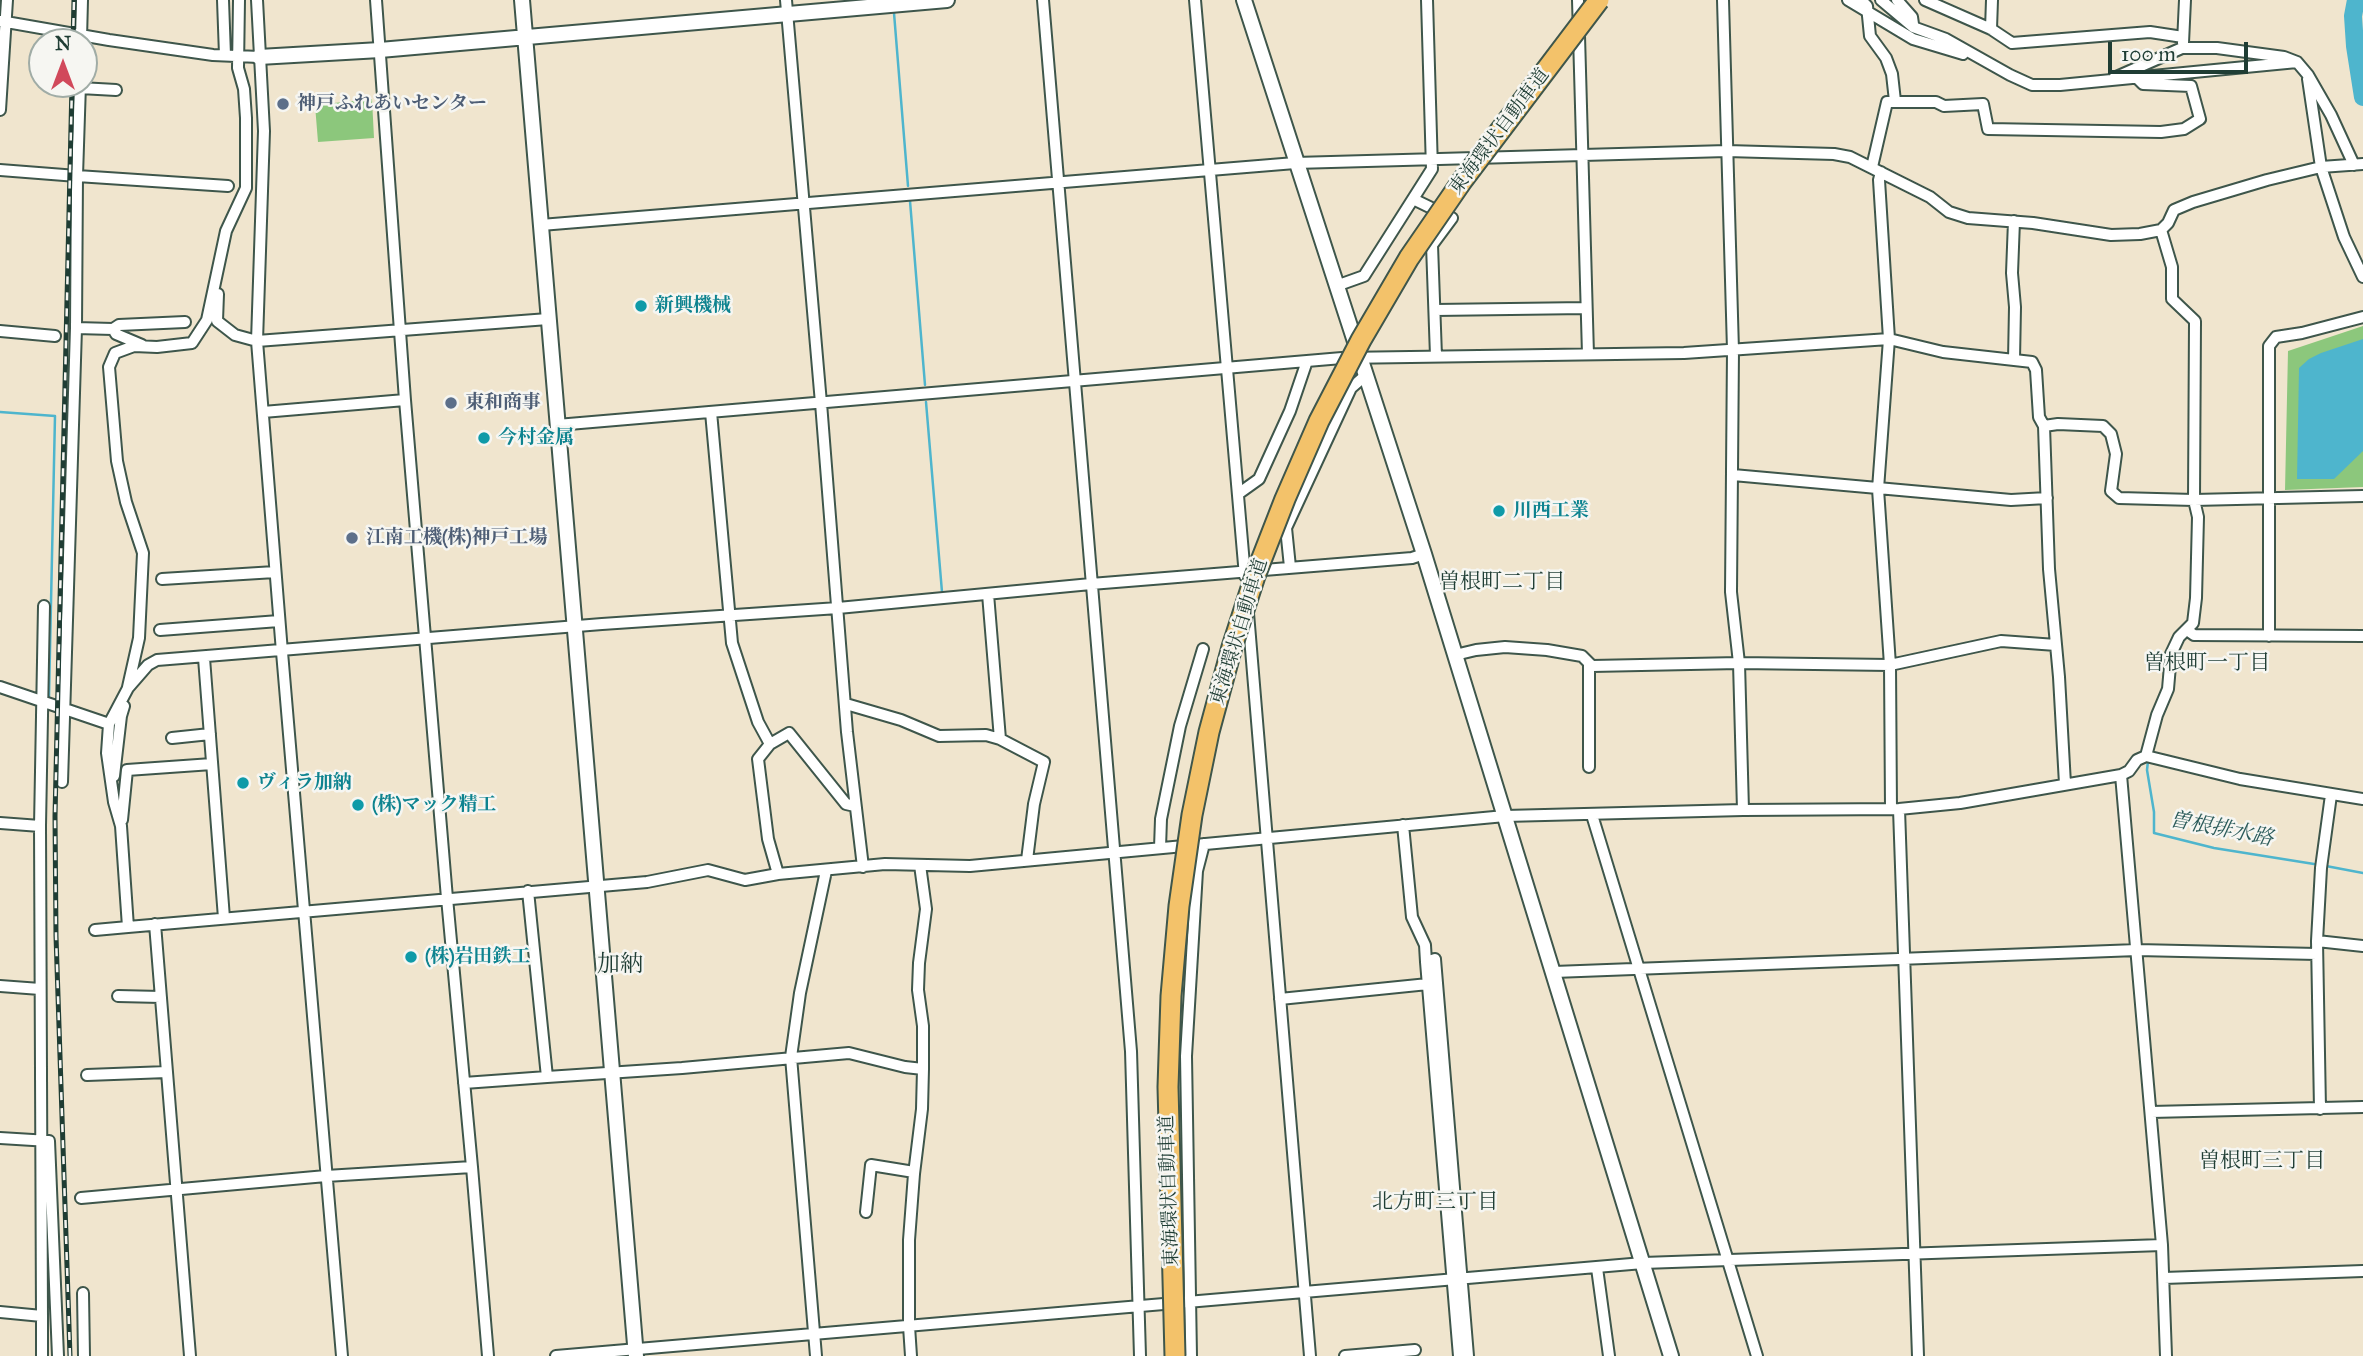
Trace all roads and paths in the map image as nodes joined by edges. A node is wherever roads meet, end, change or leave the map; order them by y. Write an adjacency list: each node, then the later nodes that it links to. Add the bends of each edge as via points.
1 (7, 0): 25 (street)
2 (82, 0): 28 (street)
3 (223, 0): 34 (street)
4 (239, 0): 36 (street)
5 (257, 0): 37 (street)
6 (376, 0): 33 (street)
7 (522, 0): 30 (street)
8 (947, 0): 23 (street)
9 (1043, 0): 58 (street)
10 (1195, 0): 56 (street)
11 (1244, 0): 51 (street)
12 (1427, 0): 50 (street)
13 (1578, 0): 49 (street)
14 (1599, 0): 233 (highway, 東海環状自動車道, bridge, via 1462,181 1361,340 1285,499 1232,648 1192,814 1171,996 1168,1087)
15 (1723, 0): 48 (street)
16 (1848, 0): 24 (street)
17 (1861, 0): 24 (street)
18 (1881, 0): 26 (street)
19 (1897, 0): 26 (street, via 1912,18)
20 (1924, 0): 29 (street)
21 (1993, 0): 29 (street)
22 (2185, 0): 32 (street)
23 (786, 7): 30 (street); 61 (street)
24 (1868, 13): 35 (street, via 1913,39); 45 (street, via 1870,36 1892,74)
25 (3, 22): 27 (street); 46 (street)
26 (1913, 27): 35 (street)
27 (32, 28)
28 (81, 28)
29 (1992, 29): 32 (street, via 2012,43 2150,32)
30 (525, 37): 33 (street); 63 (street)
31 (98, 40): 34 (street)
32 (2183, 42): 38 (street); 41 (street)
33 (380, 50): 37 (street); 75 (street)
34 (225, 55): 36 (street)
35 (1973, 55): 41 (street, via 2032,85)
36 (238, 57): 37 (street); 65 (street, via 246,118 246,188 226,231)
37 (259, 57): 79 (street, via 264,131)
38 (2297, 62): 39 (street); 40 (street)
39 (2308, 75): 52 (street); 53 (street)
40 (2137, 78): 41 (street); 45 (street, via 2143,83 2191,86 2200,120 2184,129 2161,132 1988,129 1983,104)
41 (2109, 81)
42 (98, 88): 43 (street)
43 (116, 90)
44 (80, 98): 57 (street)
45 (1895, 101): 54 (street, via 1886,102)
46 (0, 102): 47 (street)
47 (0, 110)
48 (1727, 151): 49 (street); 54 (street, via 1834,154); 81 (street)
49 (1582, 154): 50 (street); 68 (street)
50 (1430, 159): 51 (street); 60 (street, via 1432,169)
51 (1295, 163): 56 (street); 67 (street)
52 (2360, 165): 53 (street)
53 (2321, 167): 64 (street, via 2174,209); 66 (street)
54 (1877, 169): 62 (street, via 1949,212 1968,219); 78 (street)
55 (0, 170): 57 (street)
56 (1210, 170): 58 (street); 87 (street)
57 (77, 176): 59 (street); 73 (street)
58 (1058, 181): 61 (street); 89 (street)
59 (228, 186)
60 (1413, 199): 67 (street, via 1364,276); 69 (street, via 1452,218 1432,245)
61 (803, 202): 63 (street); 91 (street)
62 (2014, 221): 64 (street, via 2112,235); 85 (street)
63 (541, 225): 71 (street)
64 (2161, 230): 102 (street, via 2172,267 2172,299 2195,321)
65 (219, 271): 79 (street, via 217,321 235,335); 80 (street, via 206,320 192,343)
66 (2363, 277)
67 (1336, 286): 84 (street)
68 (1586, 308): 69 (street); 82 (street)
69 (1435, 310): 83 (street)
70 (2363, 317): 101 (street, via 2276,337 2269,346)
71 (548, 319): 75 (street); 94 (street)
72 (185, 323): 74 (street)
73 (76, 328): 74 (street); 132 (street)
74 (113, 329): 80 (street)
75 (400, 330): 79 (street); 90 (street)
76 (0, 331): 77 (street)
77 (55, 336)
78 (1889, 339): 81 (street); 85 (street, via 1943,352); 97 (street)
79 (257, 341): 92 (street)
80 (145, 346): 129 (street, via 115,353 109,367 117,461 143,553 139,638)
81 (1733, 350): 82 (street); 96 (street)
82 (1588, 354): 83 (street)
83 (1436, 356): 84 (street)
84 (1360, 358): 86 (street); 88 (street)
85 (2014, 360): 95 (street, via 2032,362 2036,370 2039,416)
86 (1307, 361): 87 (street); 98 (street, via 1259,479)
87 (1228, 368): 89 (street); 98 (street)
88 (1366, 375): 103 (street); 104 (street, via 1351,388 1286,528)
89 (1075, 381): 91 (street); 108 (street)
90 (405, 400): 92 (street); 119 (street)
91 (821, 403): 93 (street); 111 (street)
92 (263, 412): 106 (street)
93 (710, 412): 94 (street); 112 (street)
94 (556, 425): 114 (street)
95 (2044, 426): 100 (street); 102 (street, via 2103,426 2116,454 2112,491 2119,498)
96 (1733, 475): 97 (street); 125 (street, via 1731,592)
97 (1878, 489): 100 (street, via 2011,500); 127 (street)
98 (1238, 494): 105 (street)
99 (2363, 496): 101 (street)
100 (2047, 498): 120 (street)
101 (2268, 499): 102 (street); 117 (street)
102 (2194, 500): 116 (street, via 2198,517 2196,598 2193,623)
103 (1424, 554): 104 (street); 123 (street)
104 (1290, 567): 105 (street)
105 (1245, 571): 108 (street); 156 (street)
106 (275, 572): 107 (street); 113 (street)
107 (162, 579)
108 (1091, 584): 109 (street); 159 (street)
109 (988, 594): 111 (street); 136 (street)
110 (44, 606): 130 (street)
111 (838, 608): 112 (street); 131 (street)
112 (729, 615): 114 (street); 137 (street, via 738,663)
113 (279, 621): 115 (street); 122 (street)
114 (574, 628): 119 (street); 165 (street)
115 (160, 630)
116 (2187, 630): 117 (street, via 2194,635); 138 (street, via 2171,653 2168,689)
117 (2269, 636): 118 (street)
118 (2363, 636)
119 (426, 639): 122 (street); 167 (street)
120 (2056, 645): 127 (street, via 2001,641); 143 (street)
121 (1203, 649): 158 (street, via 1180,726 1161,819)
122 (282, 652): 124 (street); 168 (street)
123 (1455, 655): 126 (street, via 1526,649 1582,656); 151 (street)
124 (204, 658): 129 (street, via 157,660); 134 (street)
125 (1739, 663): 126 (street); 127 (street); 149 (street)
126 (1589, 664): 140 (street)
127 (1890, 665): 148 (street)
128 (0, 687): 130 (street)
129 (128, 688): 133 (street); 144 (street)
130 (44, 702): 132 (street); 154 (street)
131 (846, 704): 136 (street, via 939,736); 147 (street)
132 (64, 709): 133 (street); 142 (street)
133 (109, 724): 144 (street)
134 (210, 734): 135 (street); 139 (street)
135 (172, 738)
136 (1000, 739): 160 (street, via 1044,762)
137 (770, 744): 147 (street, via 789,733 846,804); 164 (street, via 758,759 768,839)
138 (2146, 756): 141 (street); 145 (street)
139 (212, 764): 155 (street, via 127,770); 169 (street)
140 (1589, 767)
141 (2121, 775): 143 (street); 175 (street)
142 (62, 782)
143 (2065, 784): 148 (street, via 1960,803)
144 (112, 785): 155 (street)
145 (2331, 795): 146 (street); 173 (street)
146 (2363, 799)
147 (855, 806): 162 (street)
148 (1895, 809): 149 (street); 177 (street)
149 (1743, 810): 150 (street)
150 (1592, 815): 151 (street); 179 (street)
151 (1505, 816): 153 (street); 180 (street)
152 (0, 823): 154 (street)
153 (1403, 825): 156 (street); 178 (street, via 1412,917 1425,945)
154 (40, 826): 183 (street)
155 (121, 826): 171 (street)
156 (1267, 839): 157 (street); 186 (street)
157 (1204, 844): 158 (street); 215 (street, via 1196,871 1186,1056)
158 (1160, 848): 159 (street)
159 (1114, 853): 160 (street); 216 (street, via 1131,1051)
160 (1027, 860): 161 (street)
161 (919, 865): 162 (street); 188 (street, via 926,909 919,976)
162 (863, 867): 163 (street)
163 (826, 871): 164 (street); 187 (street)
164 (778, 874): 165 (street, via 745,880 708,870 647,882)
165 (596, 885): 166 (street); 190 (street)
166 (528, 891): 167 (street); 192 (street)
167 (447, 898): 168 (street); 193 (street)
168 (304, 911): 169 (street); 201 (street)
169 (224, 918): 170 (street)
170 (155, 924): 171 (street); 185 (street)
171 (128, 927): 172 (street)
172 (94, 930)
173 (2317, 941): 174 (street); 176 (street)
174 (2363, 946)
175 (2137, 950): 176 (street); 177 (street); 196 (street)
176 (2317, 954): 195 (street)
177 (1903, 959): 179 (street); 206 (street)
178 (1426, 962): 181 (street); 212 (street, via 1435,959)
179 (1640, 969): 180 (street); 207 (street)
180 (1554, 972): 208 (street)
181 (1428, 984): 186 (street); 212 (street)
182 (0, 986): 183 (street)
183 (40, 989): 198 (street)
184 (118, 996): 185 (street)
185 (161, 997): 189 (street)
186 (1280, 999): 214 (street)
187 (791, 1057): 188 (street, via 849,1053); 190 (street); 220 (street)
188 (923, 1069): 200 (street)
189 (167, 1072): 191 (street); 202 (street)
190 (612, 1073): 192 (street); 222 (street)
191 (87, 1075)
192 (547, 1077): 193 (street)
193 (464, 1083): 199 (street)
194 (2363, 1107): 195 (street)
195 (2320, 1108): 196 (street)
196 (2151, 1112): 205 (street)
197 (0, 1138): 198 (street)
198 (40, 1141): 218 (street); 224 (street, via 49,1141)
199 (472, 1167): 201 (street); 228 (street)
200 (914, 1172): 204 (street, via 871,1165); 219 (street)
201 (326, 1176): 202 (street); 227 (street)
202 (176, 1189): 203 (street); 226 (street)
203 (80, 1198)
204 (866, 1212)
205 (2162, 1245): 206 (street); 211 (street)
206 (1914, 1254): 207 (street); 242 (street)
207 (1727, 1259): 208 (street); 241 (street)
208 (1643, 1263): 209 (street); 240 (street)
209 (1597, 1268): 212 (street); 239 (street)
210 (2363, 1272): 211 (street)
211 (2164, 1278): 243 (street)
212 (1457, 1280): 214 (street); 237 (street); 238 (street)
213 (83, 1293): 225 (street)
214 (1304, 1294): 215 (street); 235 (street)
215 (1189, 1302): 216 (street); 234 (street)
216 (1140, 1306): 219 (street); 232 (street)
217 (0, 1312): 218 (street)
218 (43, 1316): 223 (street)
219 (909, 1326): 220 (street); 231 (street)
220 (814, 1334): 222 (street); 230 (street)
221 (1415, 1350): 236 (street)
222 (636, 1353): 229 (street)
223 (42, 1356)
224 (58, 1356)
225 (84, 1356)
226 (190, 1356)
227 (342, 1356)
228 (488, 1356)
229 (556, 1356)
230 (816, 1356)
231 (911, 1356)
232 (1140, 1356)
233 (1175, 1356)
234 (1191, 1356)
235 (1310, 1356)
236 (1345, 1356)
237 (1459, 1356)
238 (1468, 1356)
239 (1609, 1356)
240 (1671, 1356)
241 (1757, 1356)
242 (1918, 1356)
243 (2166, 1356)

